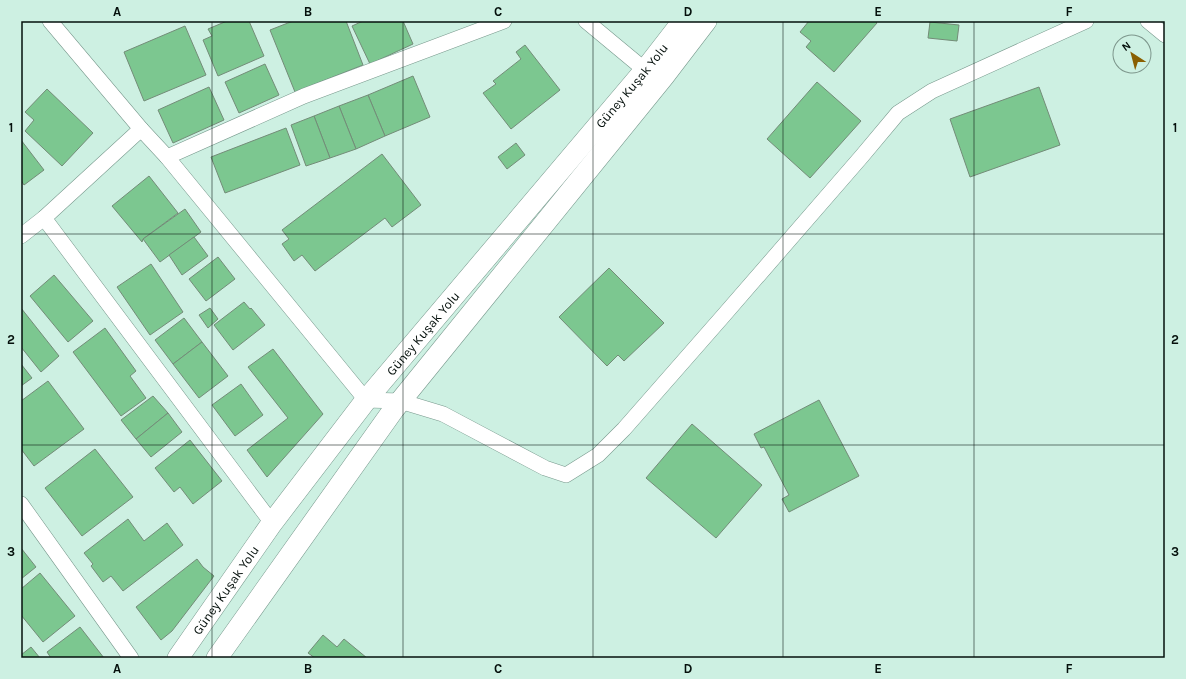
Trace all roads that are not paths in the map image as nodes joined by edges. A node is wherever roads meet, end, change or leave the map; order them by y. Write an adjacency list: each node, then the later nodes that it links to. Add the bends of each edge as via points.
1 (50, 21): 10 (street)
2 (504, 21): 11 (street, via 304,96)
3 (586, 21): 9 (street)
4 (683, 21): 9 (main road, Güney Kuşak Yolu)
5 (706, 21): 15 (main road, Güney Kuşak Yolu)
6 (1086, 21): 15 (street, via 932,91 898,113 624,429 598,455 566,475 545,468 443,414)
7 (1148, 21): 8 (street)
8 (1165, 35)
9 (645, 70): 14 (main road, Güney Kuşak Yolu)
10 (141, 129): 11 (street); 12 (street)
11 (167, 157): 14 (street)
12 (44, 218): 13 (street); 17 (street)
13 (23, 229)
14 (366, 400): 15 (street); 17 (main road, Güney Kuşak Yolu)
15 (400, 401): 20 (main road, Güney Kuşak Yolu)
16 (21, 504): 18 (street)
17 (272, 523): 19 (main road, Güney Kuşak Yolu)
18 (131, 658)
19 (178, 658)
20 (217, 658)

